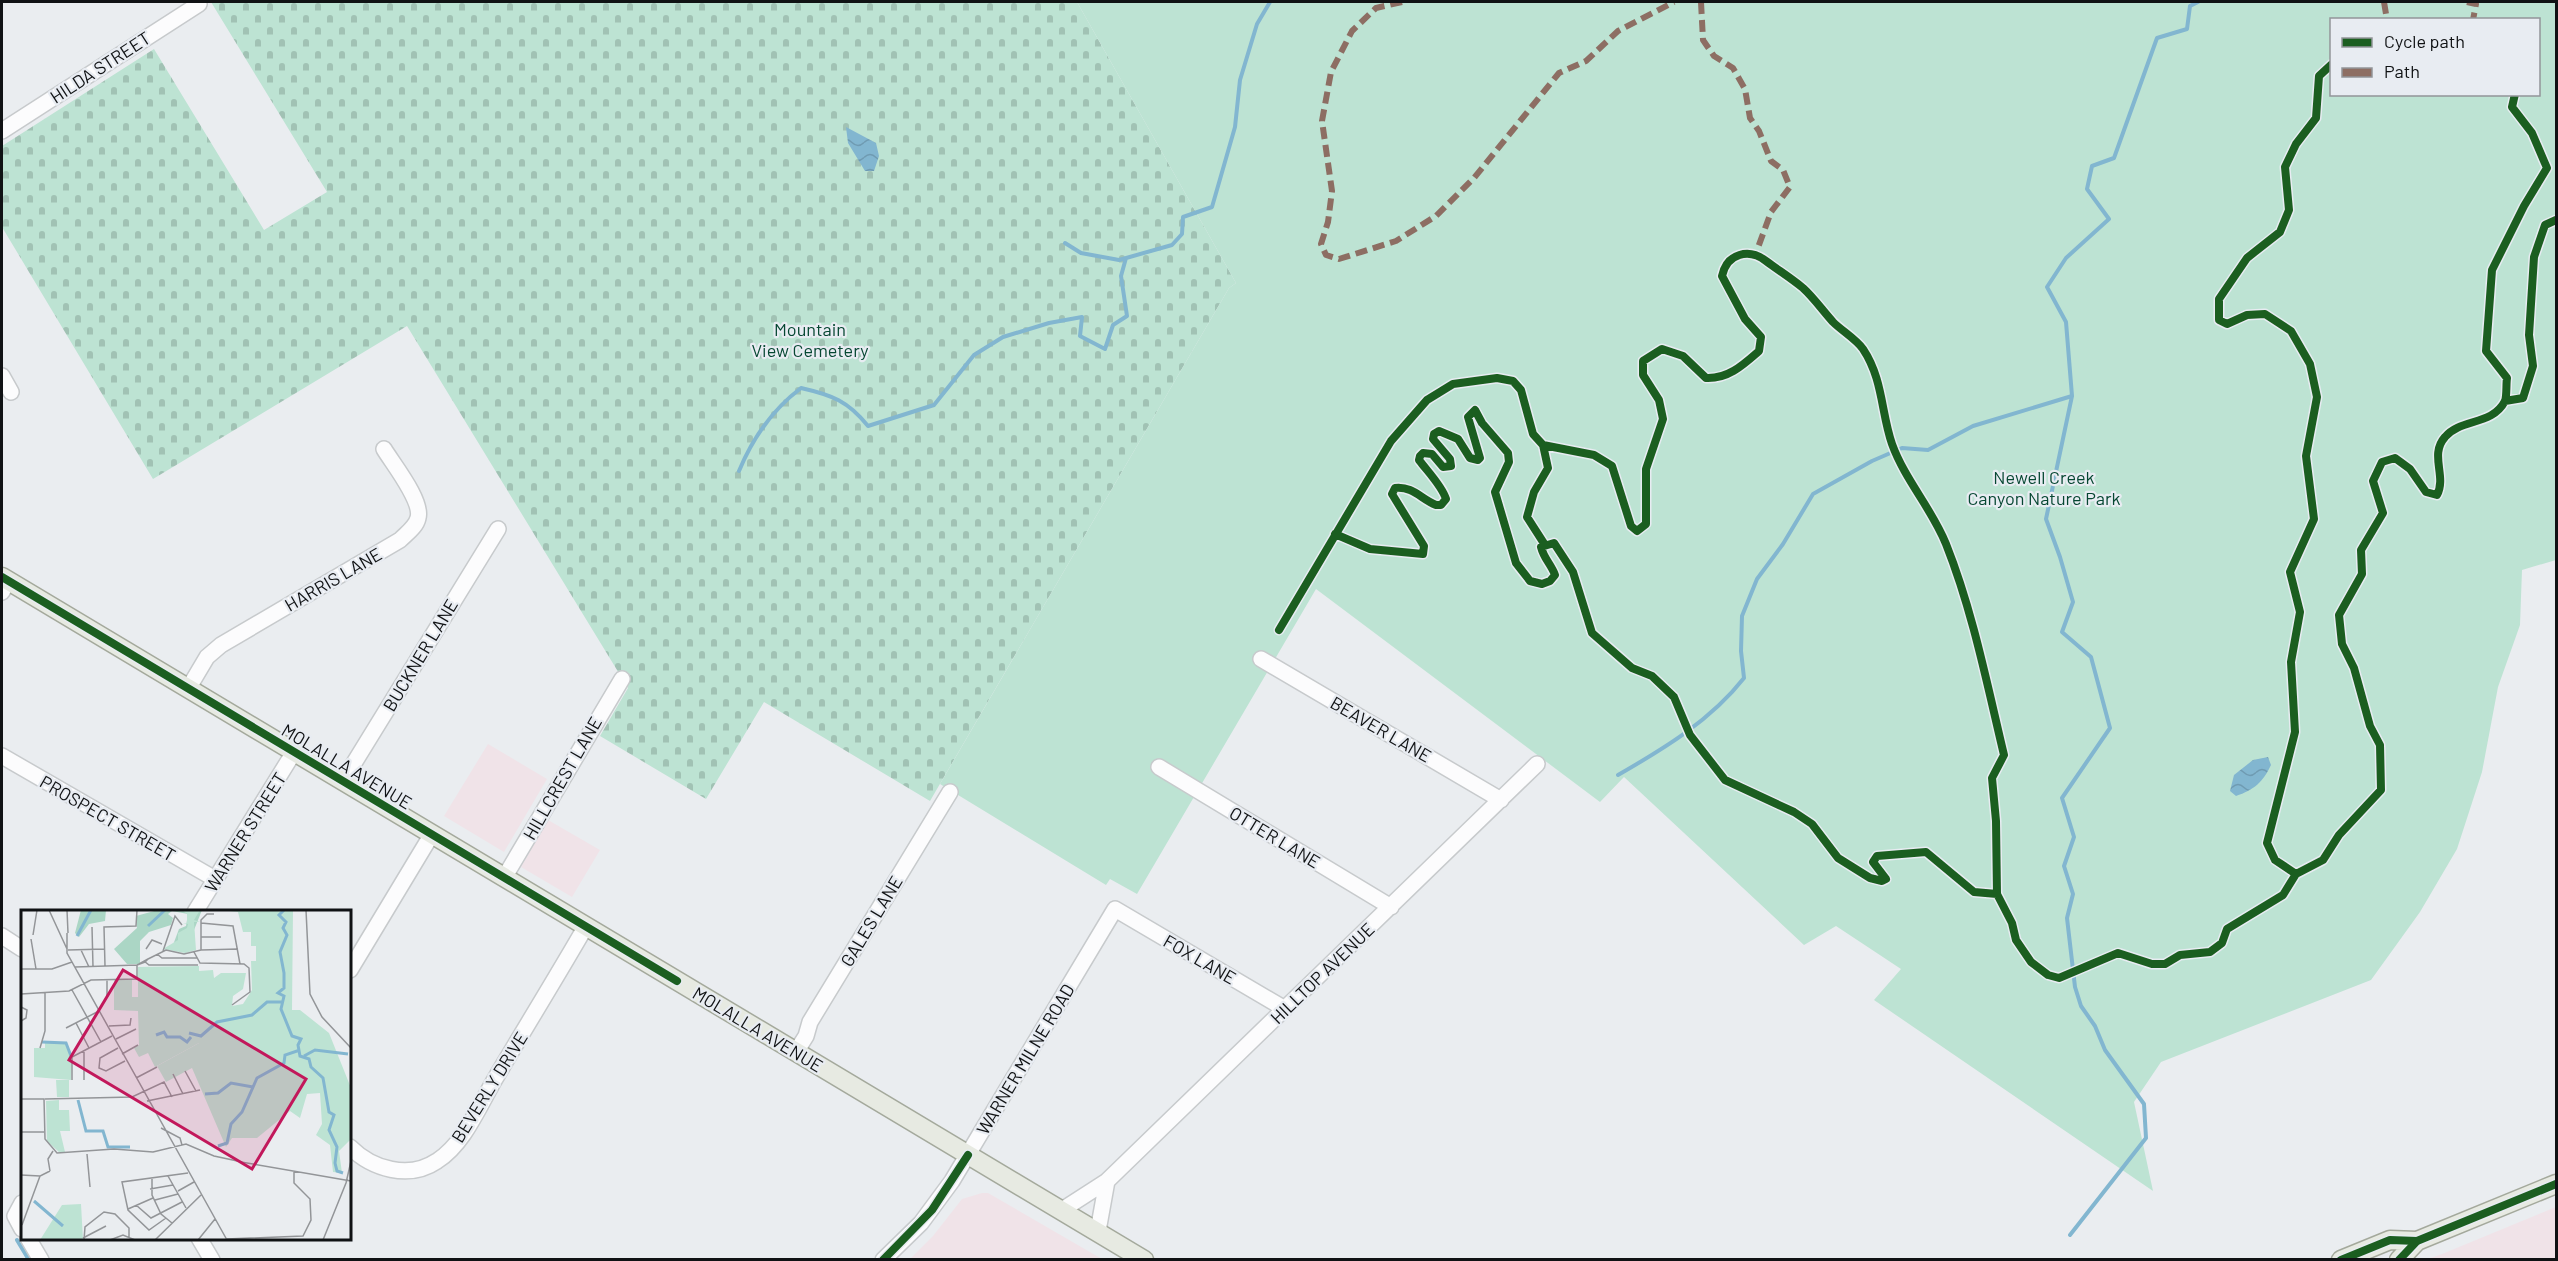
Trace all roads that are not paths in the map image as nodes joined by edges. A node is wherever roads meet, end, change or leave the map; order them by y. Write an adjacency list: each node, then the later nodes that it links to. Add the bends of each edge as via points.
1 (198, 3): 2 (street, HILDA STREET)
2 (2, 131)
3 (2, 376): 4 (street)
4 (11, 392)
5 (384, 450): 10 (street, HARRIS LANE, via 416,501 419,511 414,527 400,540 220,645 207,657)
6 (498, 528): 15 (street, BUCKNER LANE)
7 (4, 583): 10 (main road, MOLALLA AVENUE)
8 (1261, 659): 17 (street, BEAVER LANE)
9 (622, 679): 19 (street, HILLCREST LANE)
10 (188, 689): 11 (main road, MOLALLA AVENUE)
11 (294, 752): 15 (main road, MOLALLA AVENUE); 20 (street, WARNER STREET)
12 (2, 756): 20 (street, PROSPECT STREET)
13 (1537, 764): 17 (street, HILLTOP AVENUE)
14 (1159, 767): 21 (street, OTTER LANE)
15 (343, 782): 18 (main road, MOLALLA AVENUE)
16 (950, 792): 29 (street, GALES LANE, via 810,1022)
17 (1501, 800): 21 (street, HILLTOP AVENUE)
18 (432, 834): 19 (main road, MOLALLA AVENUE); 27 (street)
19 (504, 878): 24 (main road, MOLALLA AVENUE)
20 (215, 879): 23 (street, WARNER STREET)
21 (1390, 907): 28 (street, HILLTOP AVENUE)
22 (1115, 909): 28 (street, FOX LANE); 31 (street, WARNER MILNE ROAD)
23 (196, 910)
24 (586, 926): 29 (main road, MOLALLA AVENUE); 30 (street, BEVERLY DRIVE, via 470,1121 447,1152 413,1171 374,1165)
25 (2, 936): 26 (street)
26 (21, 948)
27 (351, 968)
28 (1285, 1009): 32 (street, HILLTOP AVENUE)
29 (796, 1052): 31 (main road, MOLALLA AVENUE)
30 (351, 1148)
31 (968, 1155): 34 (main road, MOLALLA AVENUE); 42 (street, WARNER MILNE ROAD, via 932,1210)
32 (1107, 1181): 34 (street, HILLTOP AVENUE); 35 (street)
33 (2556, 1184): 38 (main road)
34 (1062, 1210): 35 (main road, MOLALLA AVENUE)
35 (1098, 1232): 43 (main road, MOLALLA AVENUE)
36 (29, 1240): 40 (street)
37 (200, 1240): 41 (street)
38 (2417, 1241): 39 (main road, via 2390,1240); 44 (main road)
39 (2348, 1258)
40 (41, 1260)
41 (212, 1260)
42 (883, 1260)
43 (1144, 1260)
44 (2399, 1260)

